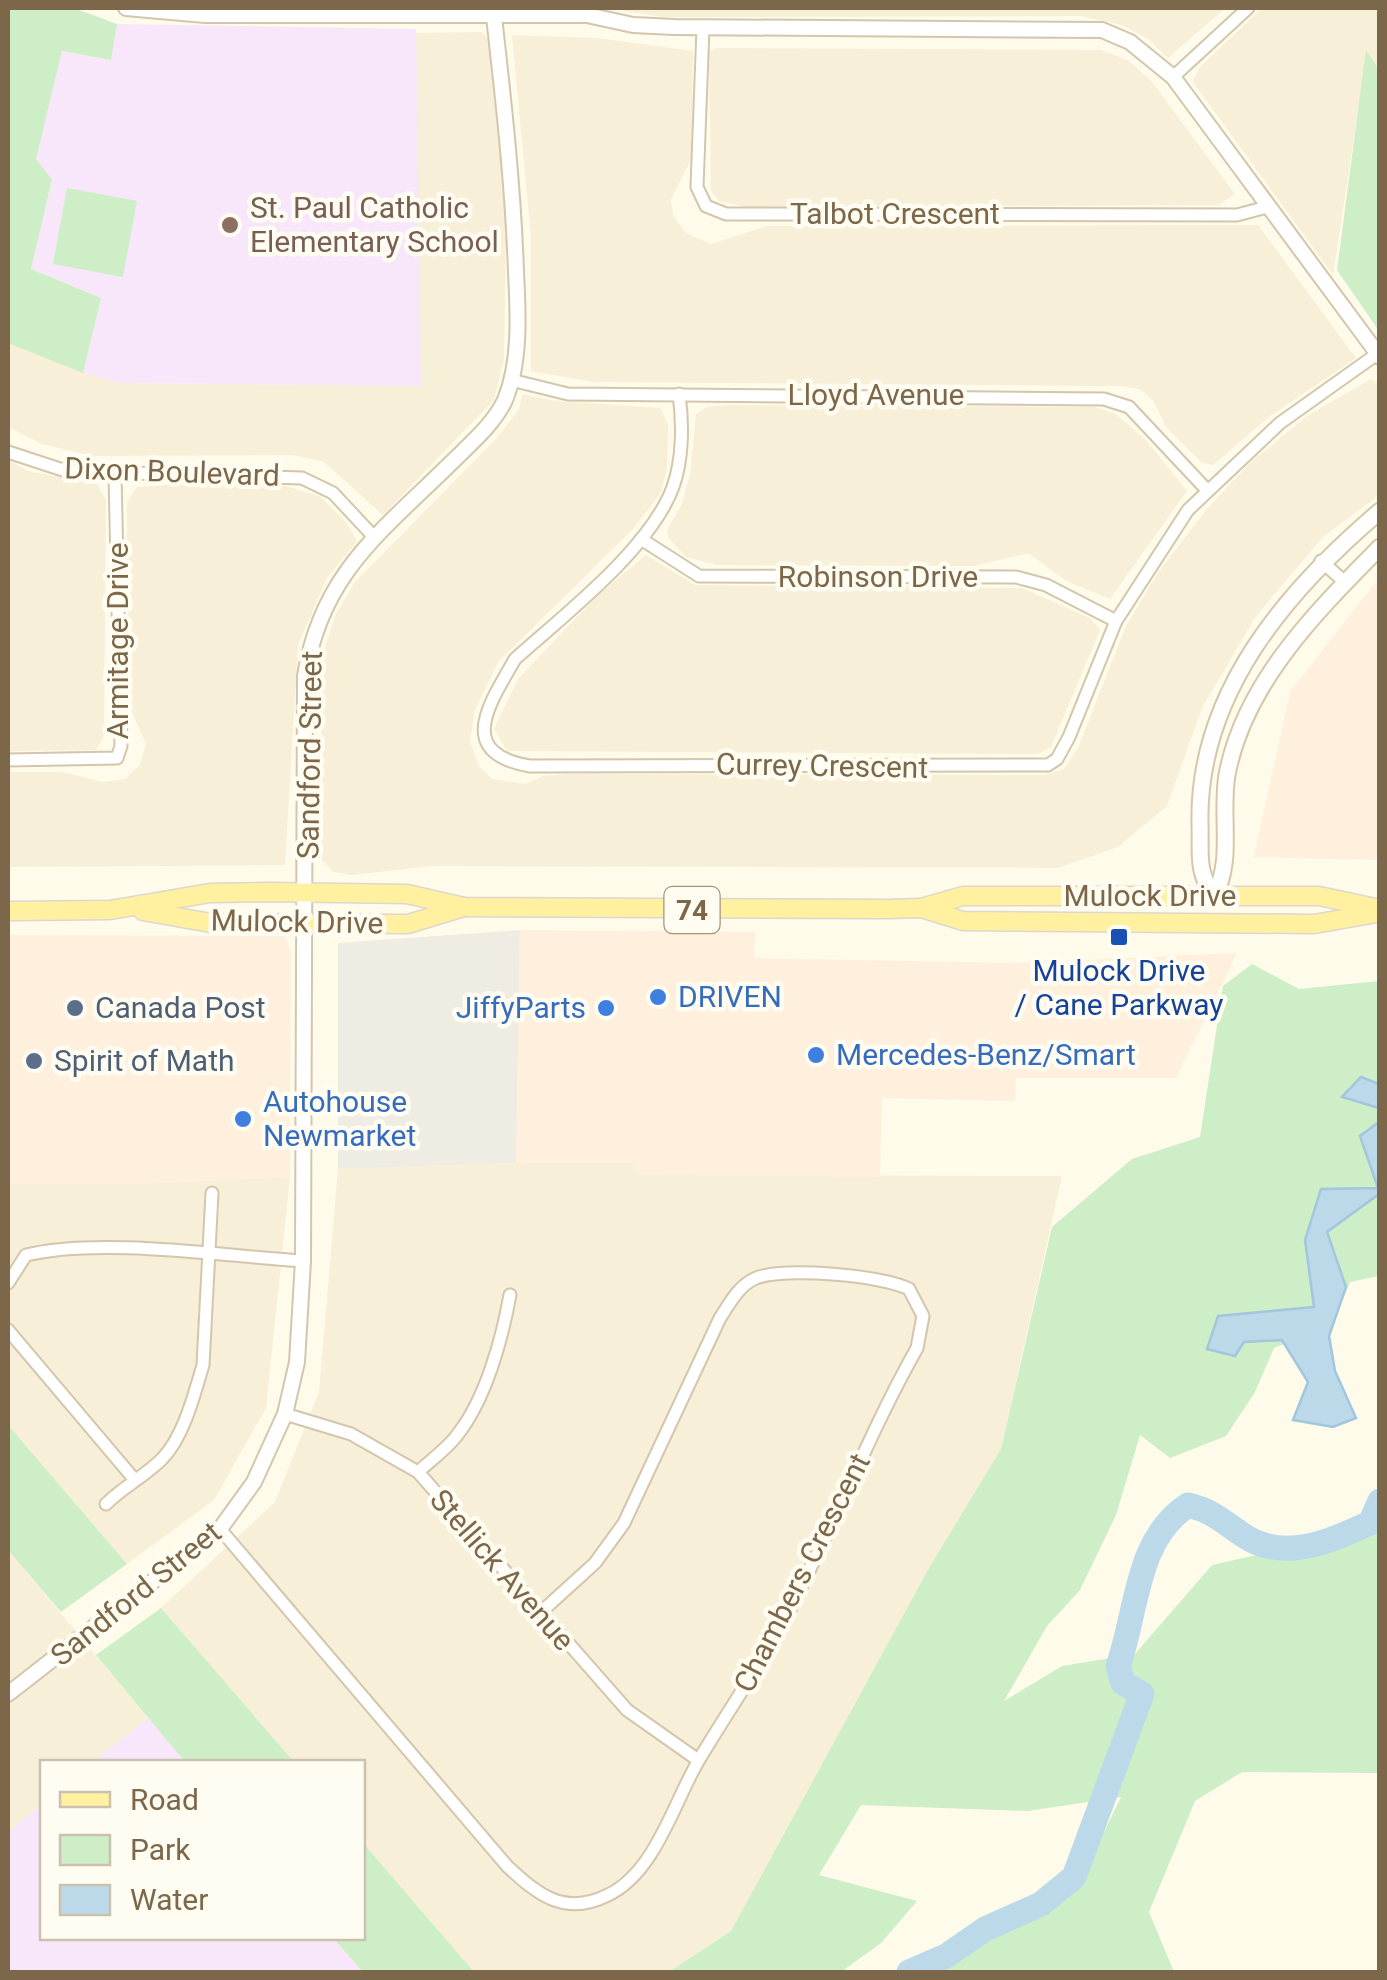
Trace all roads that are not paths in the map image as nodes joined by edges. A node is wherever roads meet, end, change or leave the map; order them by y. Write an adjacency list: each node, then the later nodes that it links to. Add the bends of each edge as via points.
1 (126, 8): 3 (street, via 205,15)
2 (1248, 8): 5 (street)
3 (494, 11): 4 (street); 8 (street, Sandford Street, via 516,216)
4 (703, 28): 5 (street, via 1102,30 1130,42); 6 (street, Talbot Crescent, via 696,187 706,206 726,214 1237,216)
5 (1173, 76): 6 (street)
6 (1266, 207): 7 (street)
7 (1378, 356): 12 (street, Currey Crescent, via 1292,413)
8 (511, 380): 9 (street, Lloyd Avenue, via 568,394); 14 (street, Sandford Street, via 480,434)
9 (679, 394): 12 (street, Lloyd Avenue, via 1104,399 1129,407); 15 (street, Currey Crescent, via 674,486)
10 (8, 452): 11 (street, Dixon Boulevard, via 66,472)
11 (115, 474): 14 (street, Dixon Boulevard, via 302,478 333,493); 20 (street, Armitage Drive, via 117,758)
12 (1206, 489): 19 (street, Currey Crescent, via 1160,547)
13 (1380, 512): 17 (main road)
14 (375, 538): 21 (street, Sandford Street, via 331,590 309,650)
15 (641, 539): 19 (street, Robinson Drive, via 699,576 1016,577 1046,584); 19 (street, Currey Crescent, via 515,659 488,709 484,735 501,759 530,766 1048,764 1068,737)
16 (1380, 547): 18 (main road)
17 (1322, 561): 18 (street); 22 (main road, via 1280,610 1231,687 1203,763 1201,878)
18 (1346, 582): 22 (main road, via 1301,629 1246,722 1228,771 1225,878)
19 (1116, 621)
20 (8, 760)
21 (307, 893): 23 (main road, Mulock Drive / 74, via 407,894); 24 (main road, Mulock Drive / 74, via 210,893); 28 (street, Sandford Street)
22 (1214, 896): 25 (main road, Mulock Drive / 74, via 962,896); 27 (main road, Mulock Drive / 74, via 1319,896); 29 (street)
23 (464, 907): 25 (main road, Mulock Drive / 74); 28 (main road, Mulock Drive / 74, via 408,924)
24 (129, 908): 26 (main road, Mulock Drive / 74); 28 (main road, Mulock Drive / 74, via 211,923)
25 (921, 908): 29 (main road, Mulock Drive / 74, via 963,921)
26 (8, 911)
27 (1380, 911): 29 (main road, Mulock Drive / 74, via 1314,924)
28 (307, 922): 32 (street, Sandford Street)
29 (1214, 923)
30 (212, 1193): 31 (street)
31 (210, 1254): 32 (street); 33 (street, via 50,1250 26,1255); 38 (street, via 203,1365 194,1392 173,1444)
32 (303, 1262): 36 (street, Sandford Street, via 297,1362)
33 (8, 1282)
34 (510, 1295): 37 (street, via 466,1422)
35 (8, 1330): 38 (street)
36 (285, 1414): 37 (street, Stellick Avenue, via 351,1434); 40 (street, Sandford Street, via 254,1482)
37 (418, 1472): 41 (street, Stellick Avenue)
38 (134, 1479): 39 (street)
39 (106, 1504)
40 (220, 1530): 42 (street, Sandford Street); 43 (street, Chambers Crescent, via 540,1898 572,1904 606,1896 630,1879)
41 (540, 1614): 43 (street, Stellick Avenue, via 626,1710); 43 (street, Chambers Crescent, via 595,1563 624,1523 738,1290 768,1275 883,1278 909,1289 923,1316 917,1348 792,1605)
42 (8, 1694)
43 (698, 1760)

